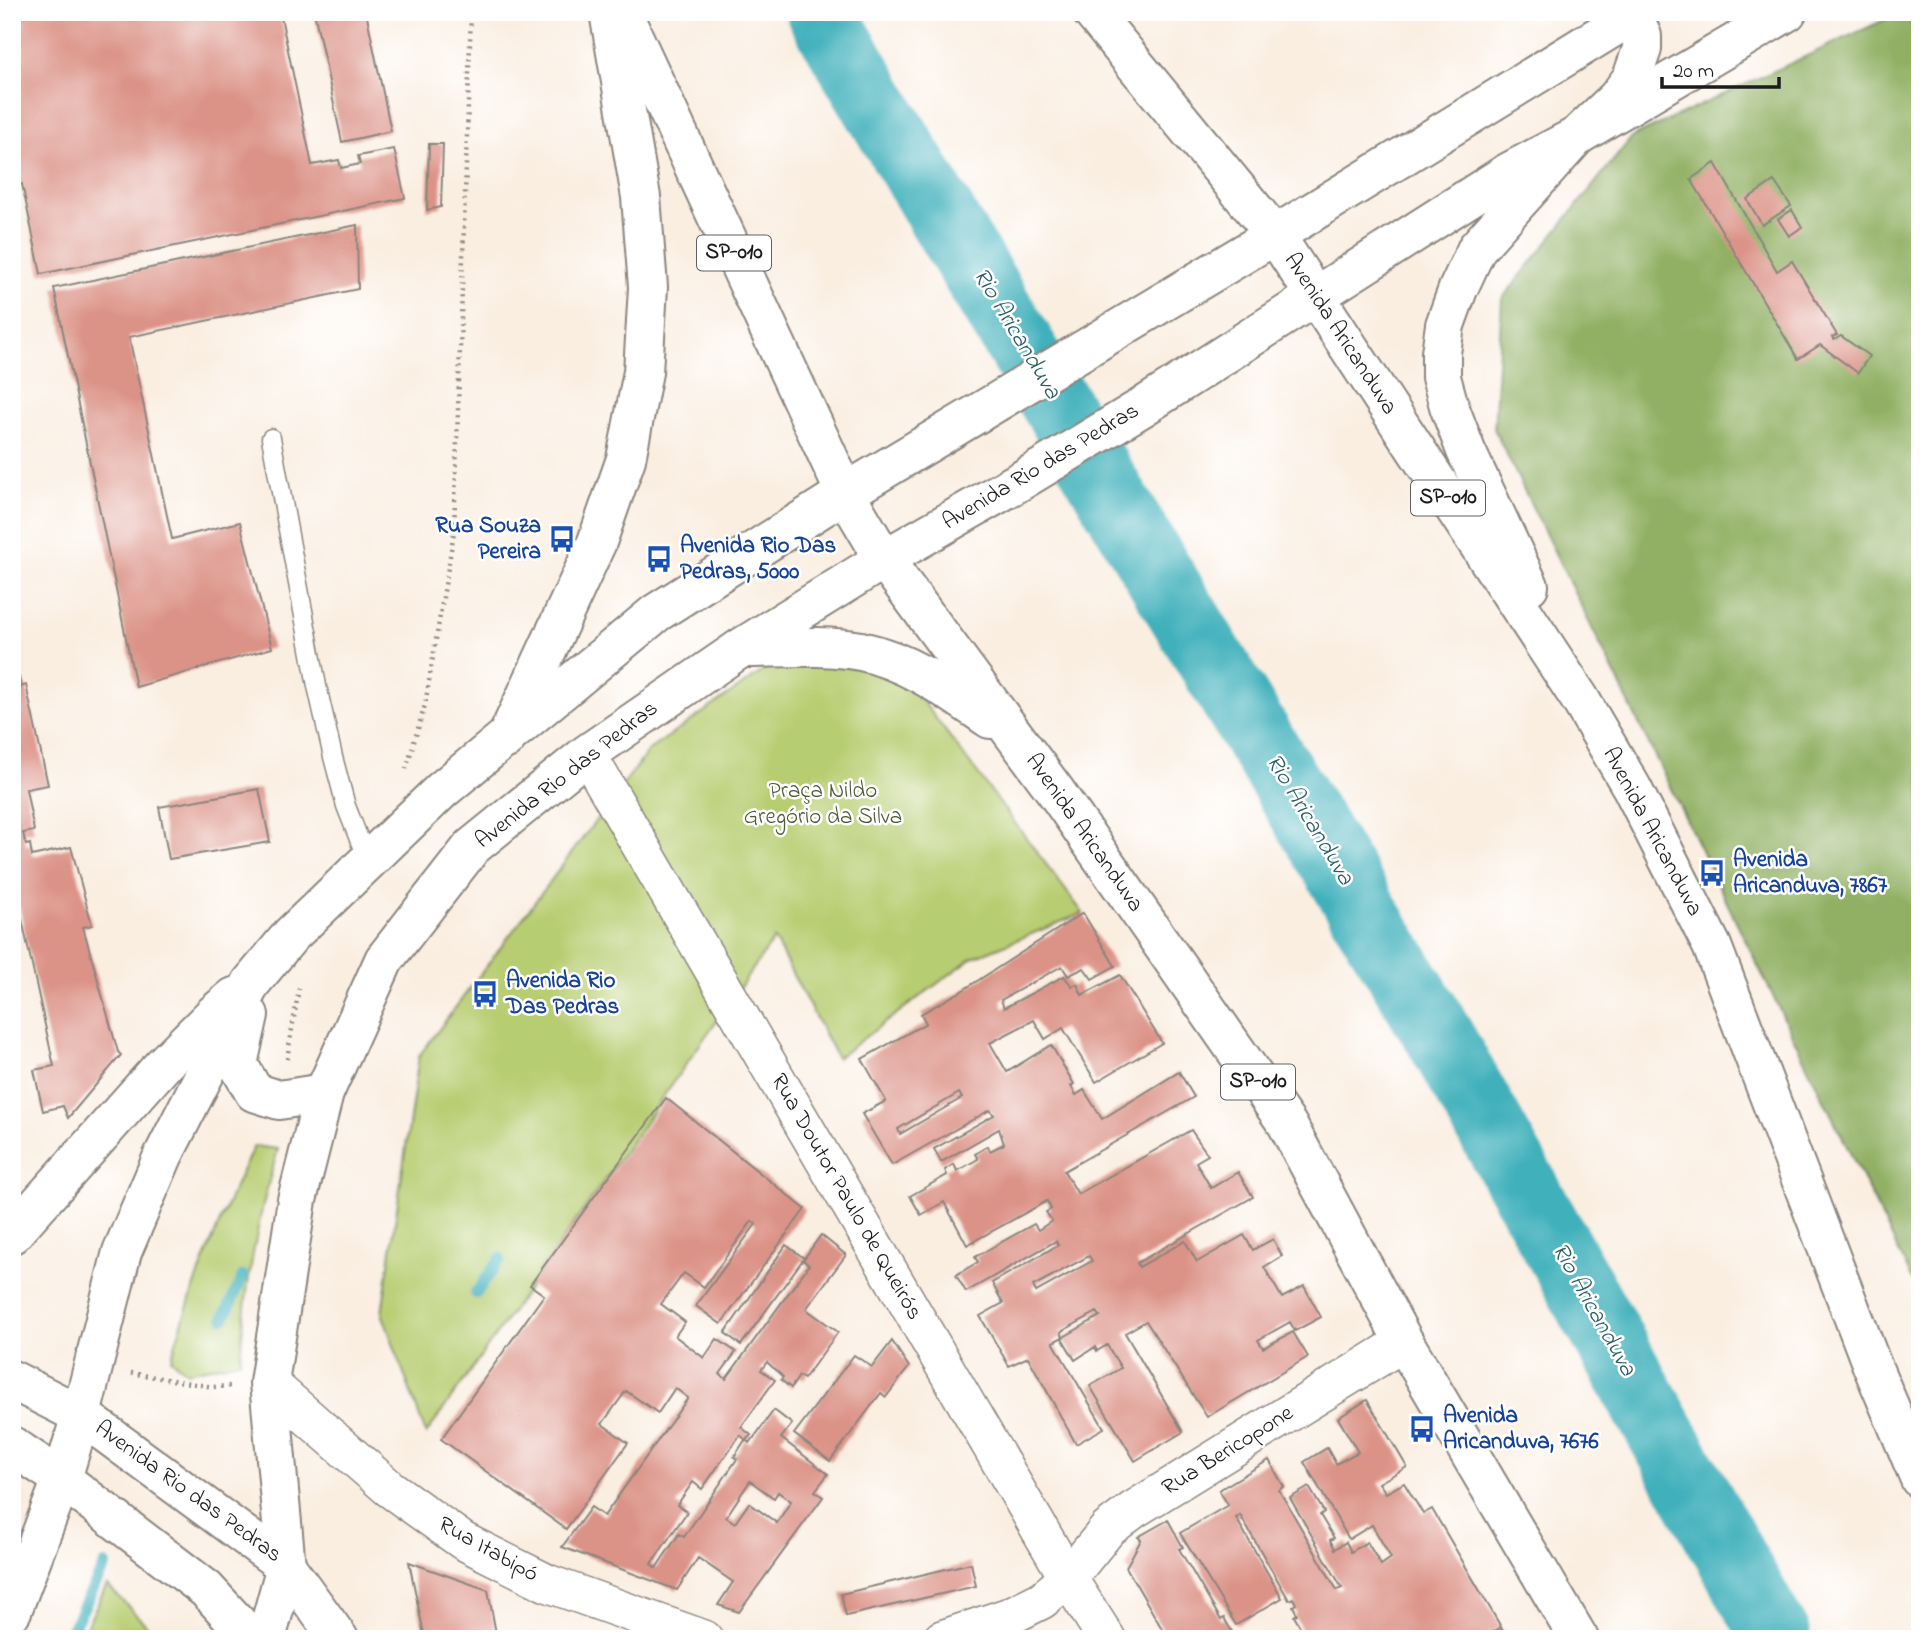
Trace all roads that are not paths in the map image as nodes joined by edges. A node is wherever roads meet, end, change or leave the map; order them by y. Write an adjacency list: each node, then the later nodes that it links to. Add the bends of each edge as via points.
1 (609, 12): 15 (main road, via 640,197 648,287 643,372 626,459 597,541)
2 (622, 12): 10 (main road, Avenida Aricanduva / SP-010)
3 (1091, 12): 7 (main road, Avenida Aricanduva / SP-010)
4 (1787, 12): 6 (main road)
5 (1634, 13): 6 (main road, via 1642,49 1632,78); 7 (main road, Avenida Rio das Pedras)
6 (1577, 136): 8 (main road, Avenida Rio das Pedras, via 1510,172); 13 (main road, via 1478,248 1446,326 1441,377 1466,451)
7 (1275, 235): 8 (main road, Avenida Aricanduva / SP-010); 10 (main road, Avenida Rio das Pedras)
8 (1316, 297): 11 (main road, Avenida Rio das Pedras, via 1141,408); 13 (main road, Avenida Aricanduva / SP-010)
9 (271, 438): 17 (lane, via 332,757)
10 (845, 493): 11 (main road, Avenida Aricanduva / SP-010); 15 (main road, Avenida Rio das Pedras, via 656,613)
11 (884, 559): 12 (main road, Avenida Rio das Pedras); 14 (main road, Avenida Aricanduva / SP-010)
12 (741, 648): 14 (main road, via 859,651 896,662 940,684); 16 (main road, Avenida Rio das Pedras)
13 (1580, 699): 27 (main road, Avenida Aricanduva / SP-010, via 1632,788 1712,946)
14 (1014, 736): 21 (main road, Avenida Aricanduva / SP-010, via 1287,1124)
15 (506, 738): 17 (main road, Avenida Rio das Pedras, via 442,790)
16 (587, 754): 19 (main road, Avenida Rio das Pedras, via 472,847 384,960); 29 (street, Rua Doutor Paulo de Queirós)
17 (368, 862): 18 (main road, Avenida Rio das Pedras, via 291,935)
18 (255, 979): 19 (main road, via 238,1064 254,1092 279,1100); 20 (main road, via 162,1066); 24 (main road, Avenida Rio das Pedras, via 163,1156 122,1252)
19 (324, 1093): 23 (main road, Avenida Rio das Pedras, via 297,1200)
20 (12, 1234)
21 (1404, 1342): 29 (street, Rua Bericopone, via 1133,1510 1108,1529); 37 (main road, Avenida Aricanduva / SP-010)
22 (12, 1380): 24 (main road, Avenida Rio das Pedras)
23 (269, 1383): 28 (main road, Avenida Rio das Pedras); 31 (street, Rua Itabipó, via 389,1488 463,1541 547,1583)
24 (81, 1415): 26 (main road); 28 (main road, Avenida Rio das Pedras)
25 (12, 1446): 26 (main road)
26 (62, 1479): 30 (main road); 32 (main road, via 206,1589)
27 (1920, 1479)
28 (286, 1566): 33 (main road); 34 (main road)
29 (1068, 1578): 35 (street, via 1042,1600 1010,1616); 36 (street, Rua Doutor Paulo de Queirós)
30 (12, 1611)
31 (688, 1636)
32 (252, 1639)
33 (266, 1639)
34 (339, 1639)
35 (942, 1639)
36 (1107, 1639)
37 (1579, 1639)

